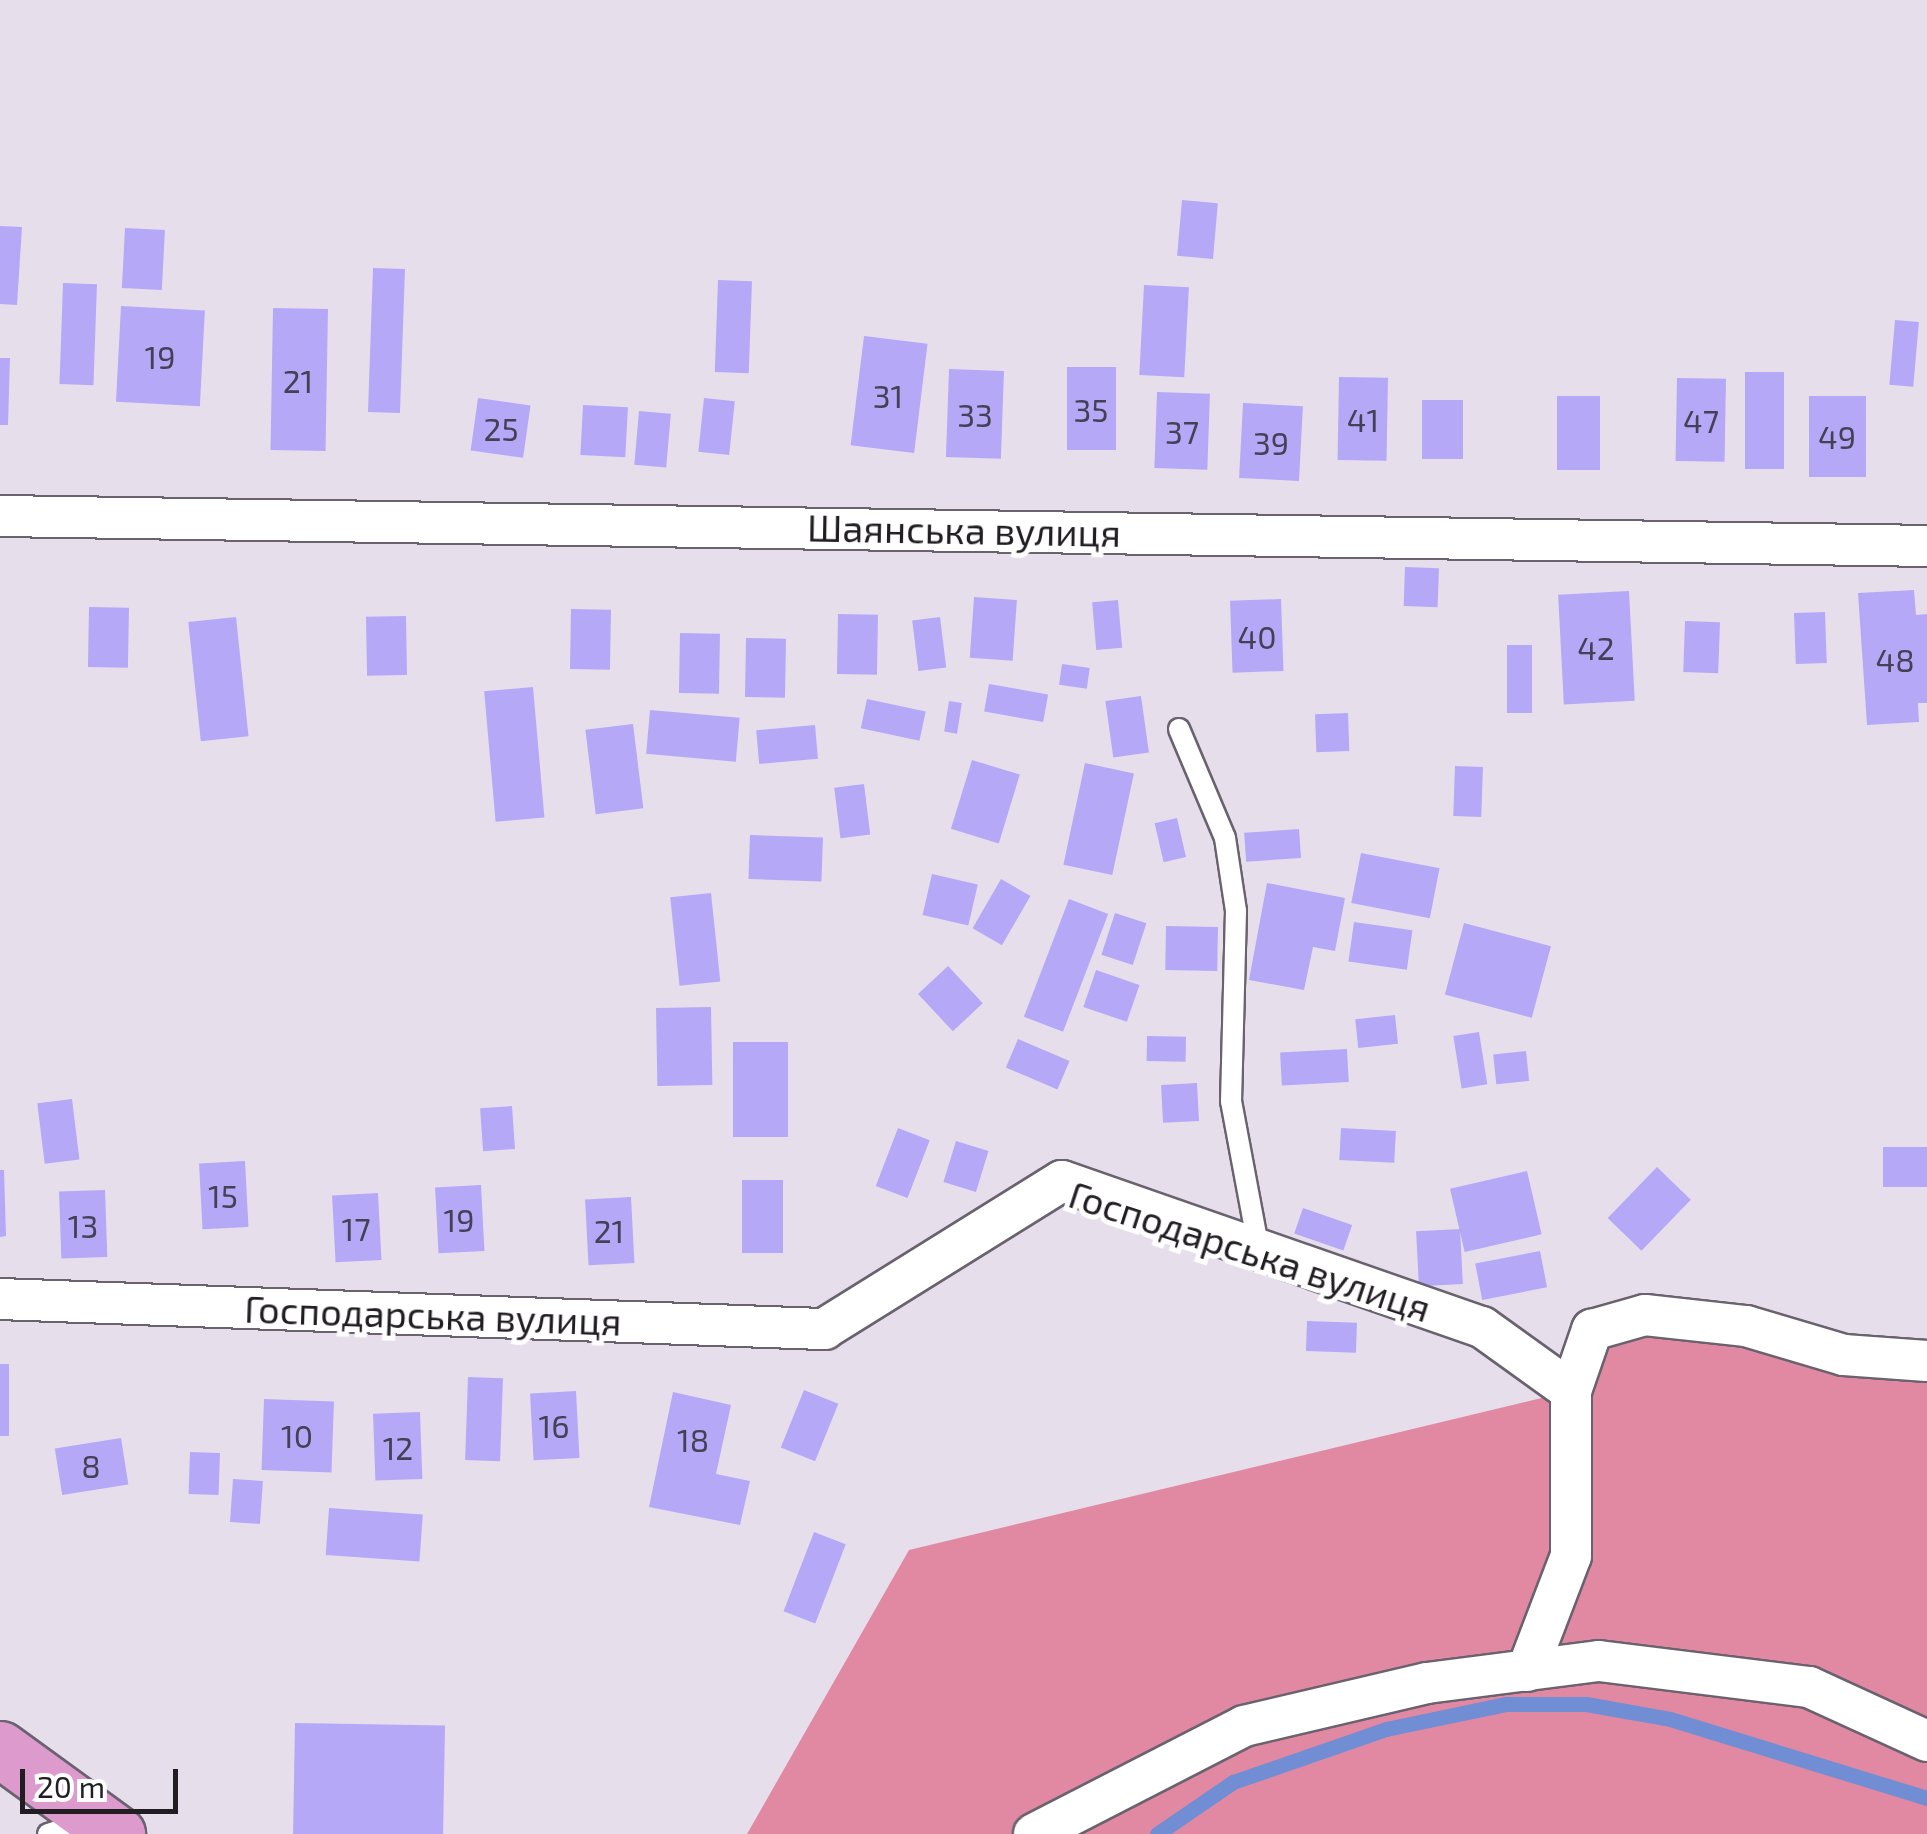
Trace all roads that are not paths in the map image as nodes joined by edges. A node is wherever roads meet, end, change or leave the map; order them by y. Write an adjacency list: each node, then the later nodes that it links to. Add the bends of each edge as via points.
1 (0, 516): 2 (street, Шаянська вулиця)
2 (1927, 546)
3 (1179, 729): 4 (lane, via 1224,838 1230,874 1231,1101)
4 (1259, 1251): 5 (street, Господарська вулиця, via 1062,1182 824,1329); 7 (street, Господарська вулиця, via 1482,1327)
5 (0, 1299)
6 (1927, 1361): 7 (street, via 1844,1355 1746,1326 1645,1315 1592,1330)
7 (1571, 1392): 8 (street, via 1571,1556)
8 (1527, 1670): 9 (street, via 1599,1661 1808,1687); 12 (street, via 1427,1684 1244,1726)
9 (1927, 1741)
10 (0, 1749): 11 (main road)
11 (87, 1829)
12 (1034, 1834)

